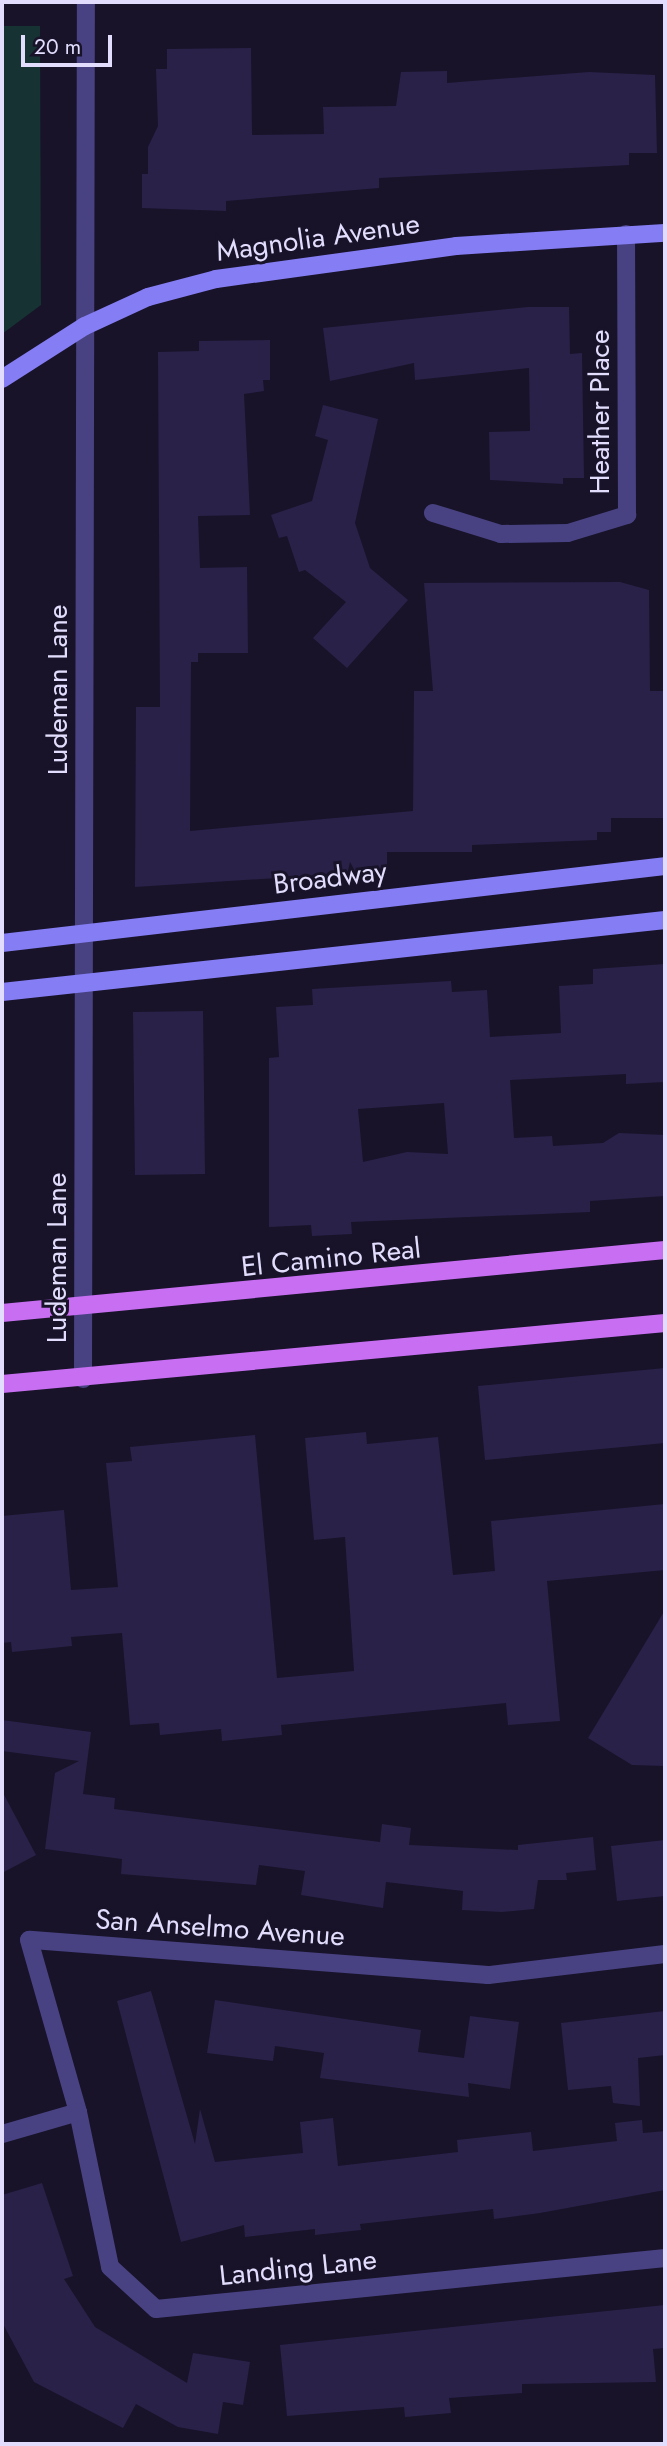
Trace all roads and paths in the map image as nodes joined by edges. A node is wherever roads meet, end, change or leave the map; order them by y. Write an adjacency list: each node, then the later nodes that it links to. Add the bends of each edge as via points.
1 (86, 2): 4 (street, Ludeman Lane)
2 (665, 233): 3 (street, Magnolia Avenue)
3 (626, 234): 4 (street, Magnolia Avenue, via 402,251 216,279 148,298); 6 (street, Heather Place, via 627,515 568,533 502,534)
4 (85, 326): 5 (street, Magnolia Avenue); 9 (street, Ludeman Lane)
5 (2, 379)
6 (433, 513)
7 (665, 866): 9 (street, Broadway)
8 (665, 920): 11 (street)
9 (84, 934): 10 (street, Broadway); 11 (street, Ludeman Lane)
10 (2, 943)
11 (84, 984): 12 (street); 14 (street, Ludeman Lane)
12 (2, 992)
13 (665, 1250): 14 (main road, El Camino Real)
14 (82, 1304): 15 (main road, El Camino Real); 17 (street, Ludeman Lane)
15 (2, 1313)
16 (665, 1323): 17 (main road)
17 (83, 1379): 18 (main road)
18 (2, 1384)
19 (665, 1954): 20 (street, San Anselmo Avenue, via 488,1975 29,1940)
20 (78, 2112): 21 (street); 22 (street, Landing Lane, via 110,2267 156,2309)
21 (2, 2134)
22 (665, 2258)

